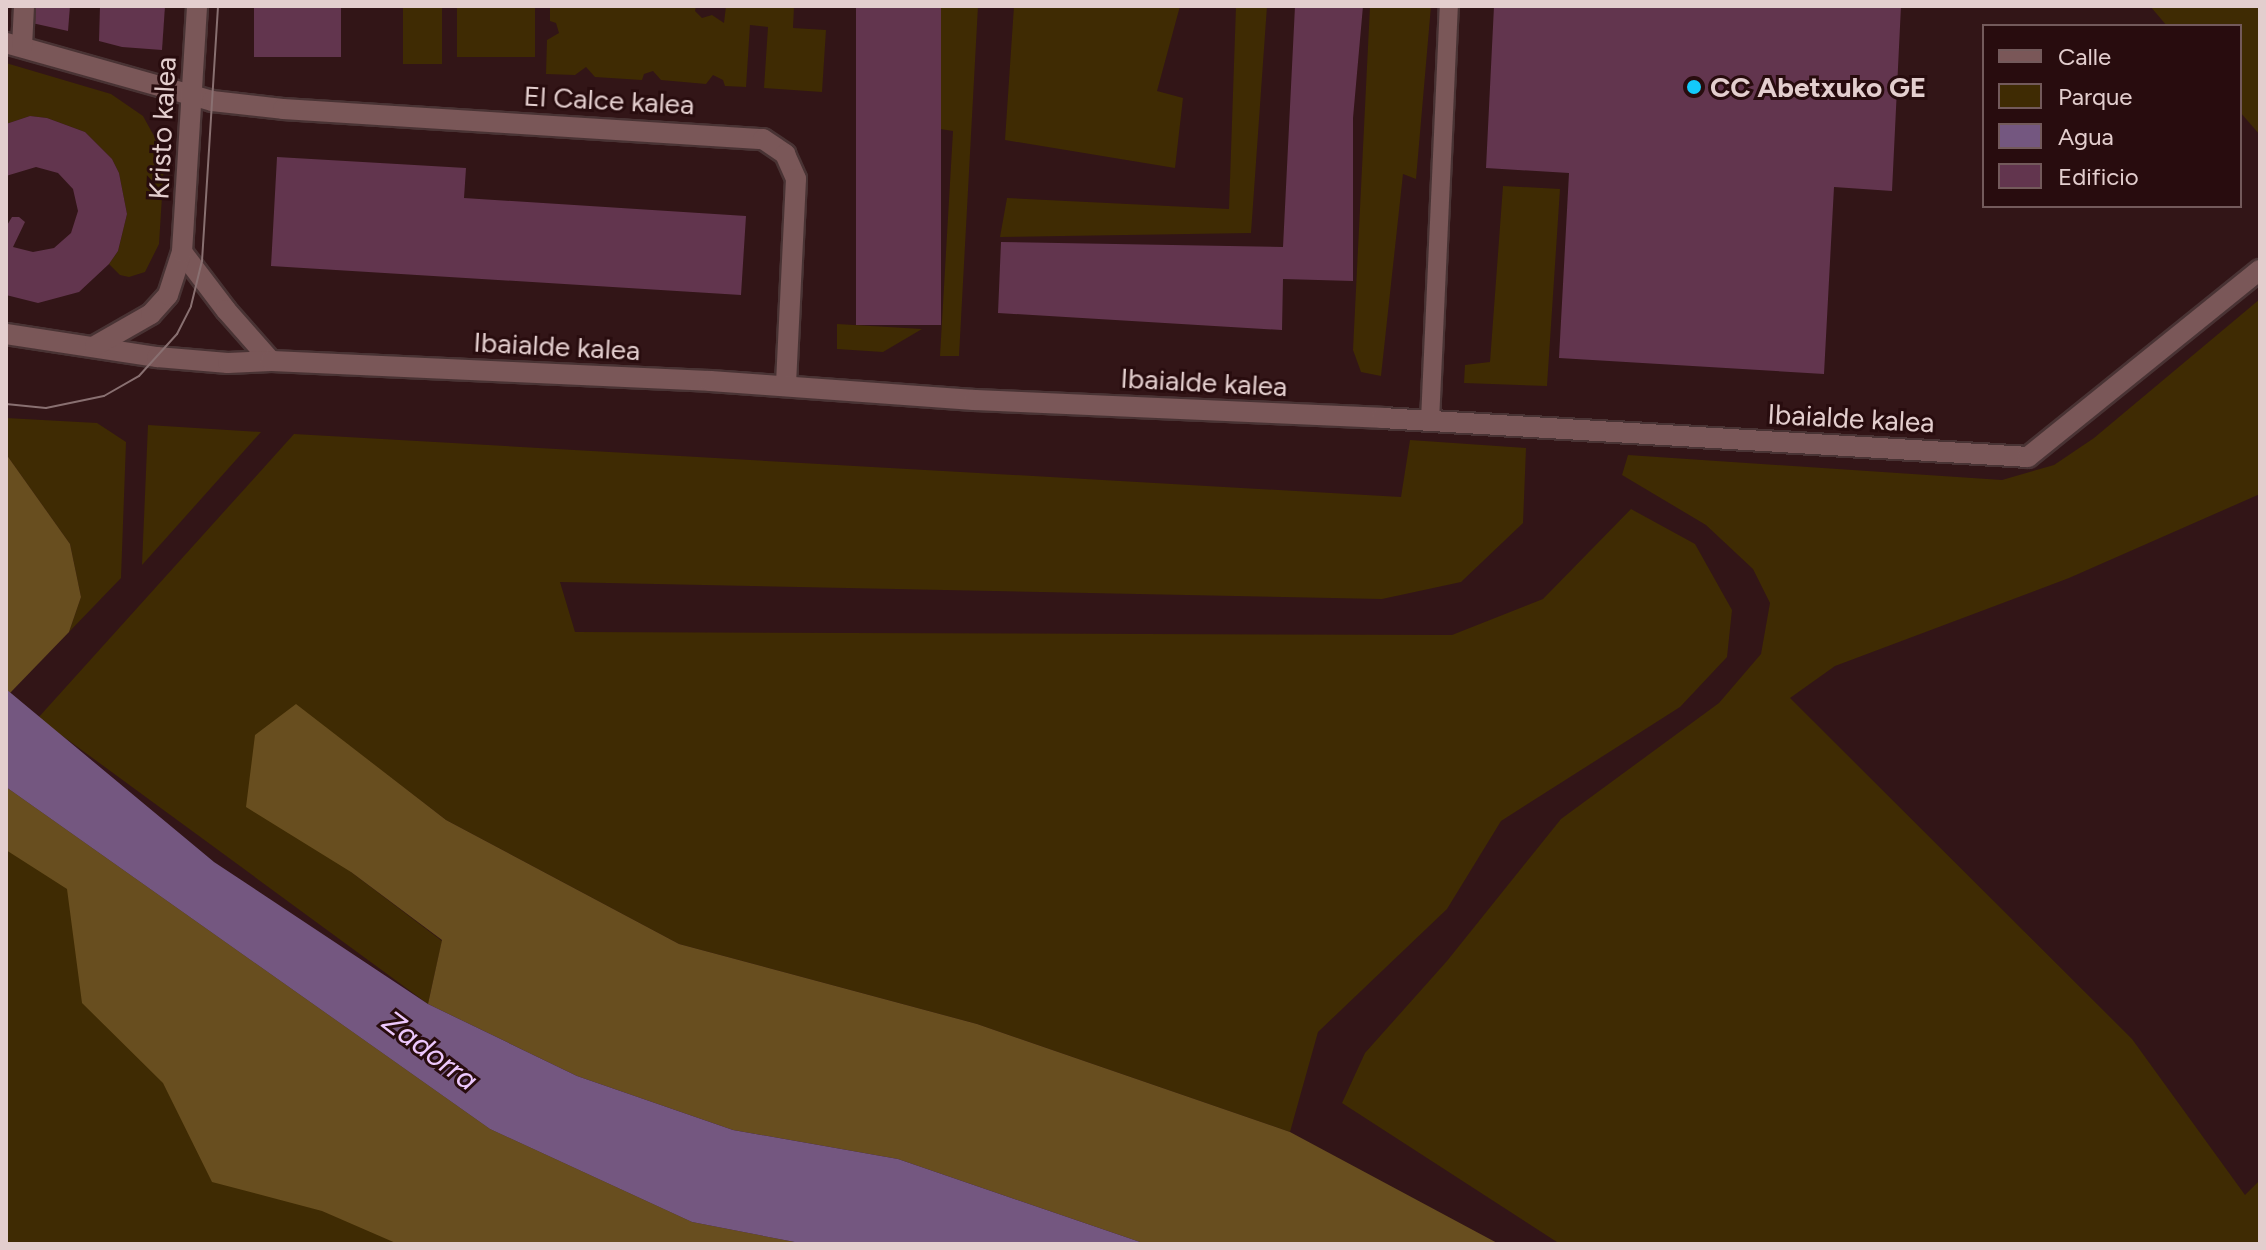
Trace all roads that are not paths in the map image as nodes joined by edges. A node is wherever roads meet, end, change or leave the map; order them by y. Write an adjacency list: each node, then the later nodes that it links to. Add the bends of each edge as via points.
1 (24, 6): 4 (street)
2 (197, 6): 5 (street, Kristo kalea)
3 (1449, 6): 12 (lane)
4 (14, 45): 5 (street, El Calce kalea)
5 (191, 96): 6 (street, Kristo kalea); 11 (street, El Calce kalea, via 283,109 763,139 785,154 796,179)
6 (182, 252): 9 (street, Kristo kalea, via 168,295 151,314); 10 (street)
7 (2260, 270): 12 (street, Ibaialde kalea, via 2028,457)
8 (6, 334): 9 (street, Ibaialde kalea)
9 (88, 346): 10 (street, Ibaialde kalea, via 228,363)
10 (271, 361): 11 (street, Ibaialde kalea)
11 (786, 386): 12 (street, Ibaialde kalea)
12 (1430, 421)

